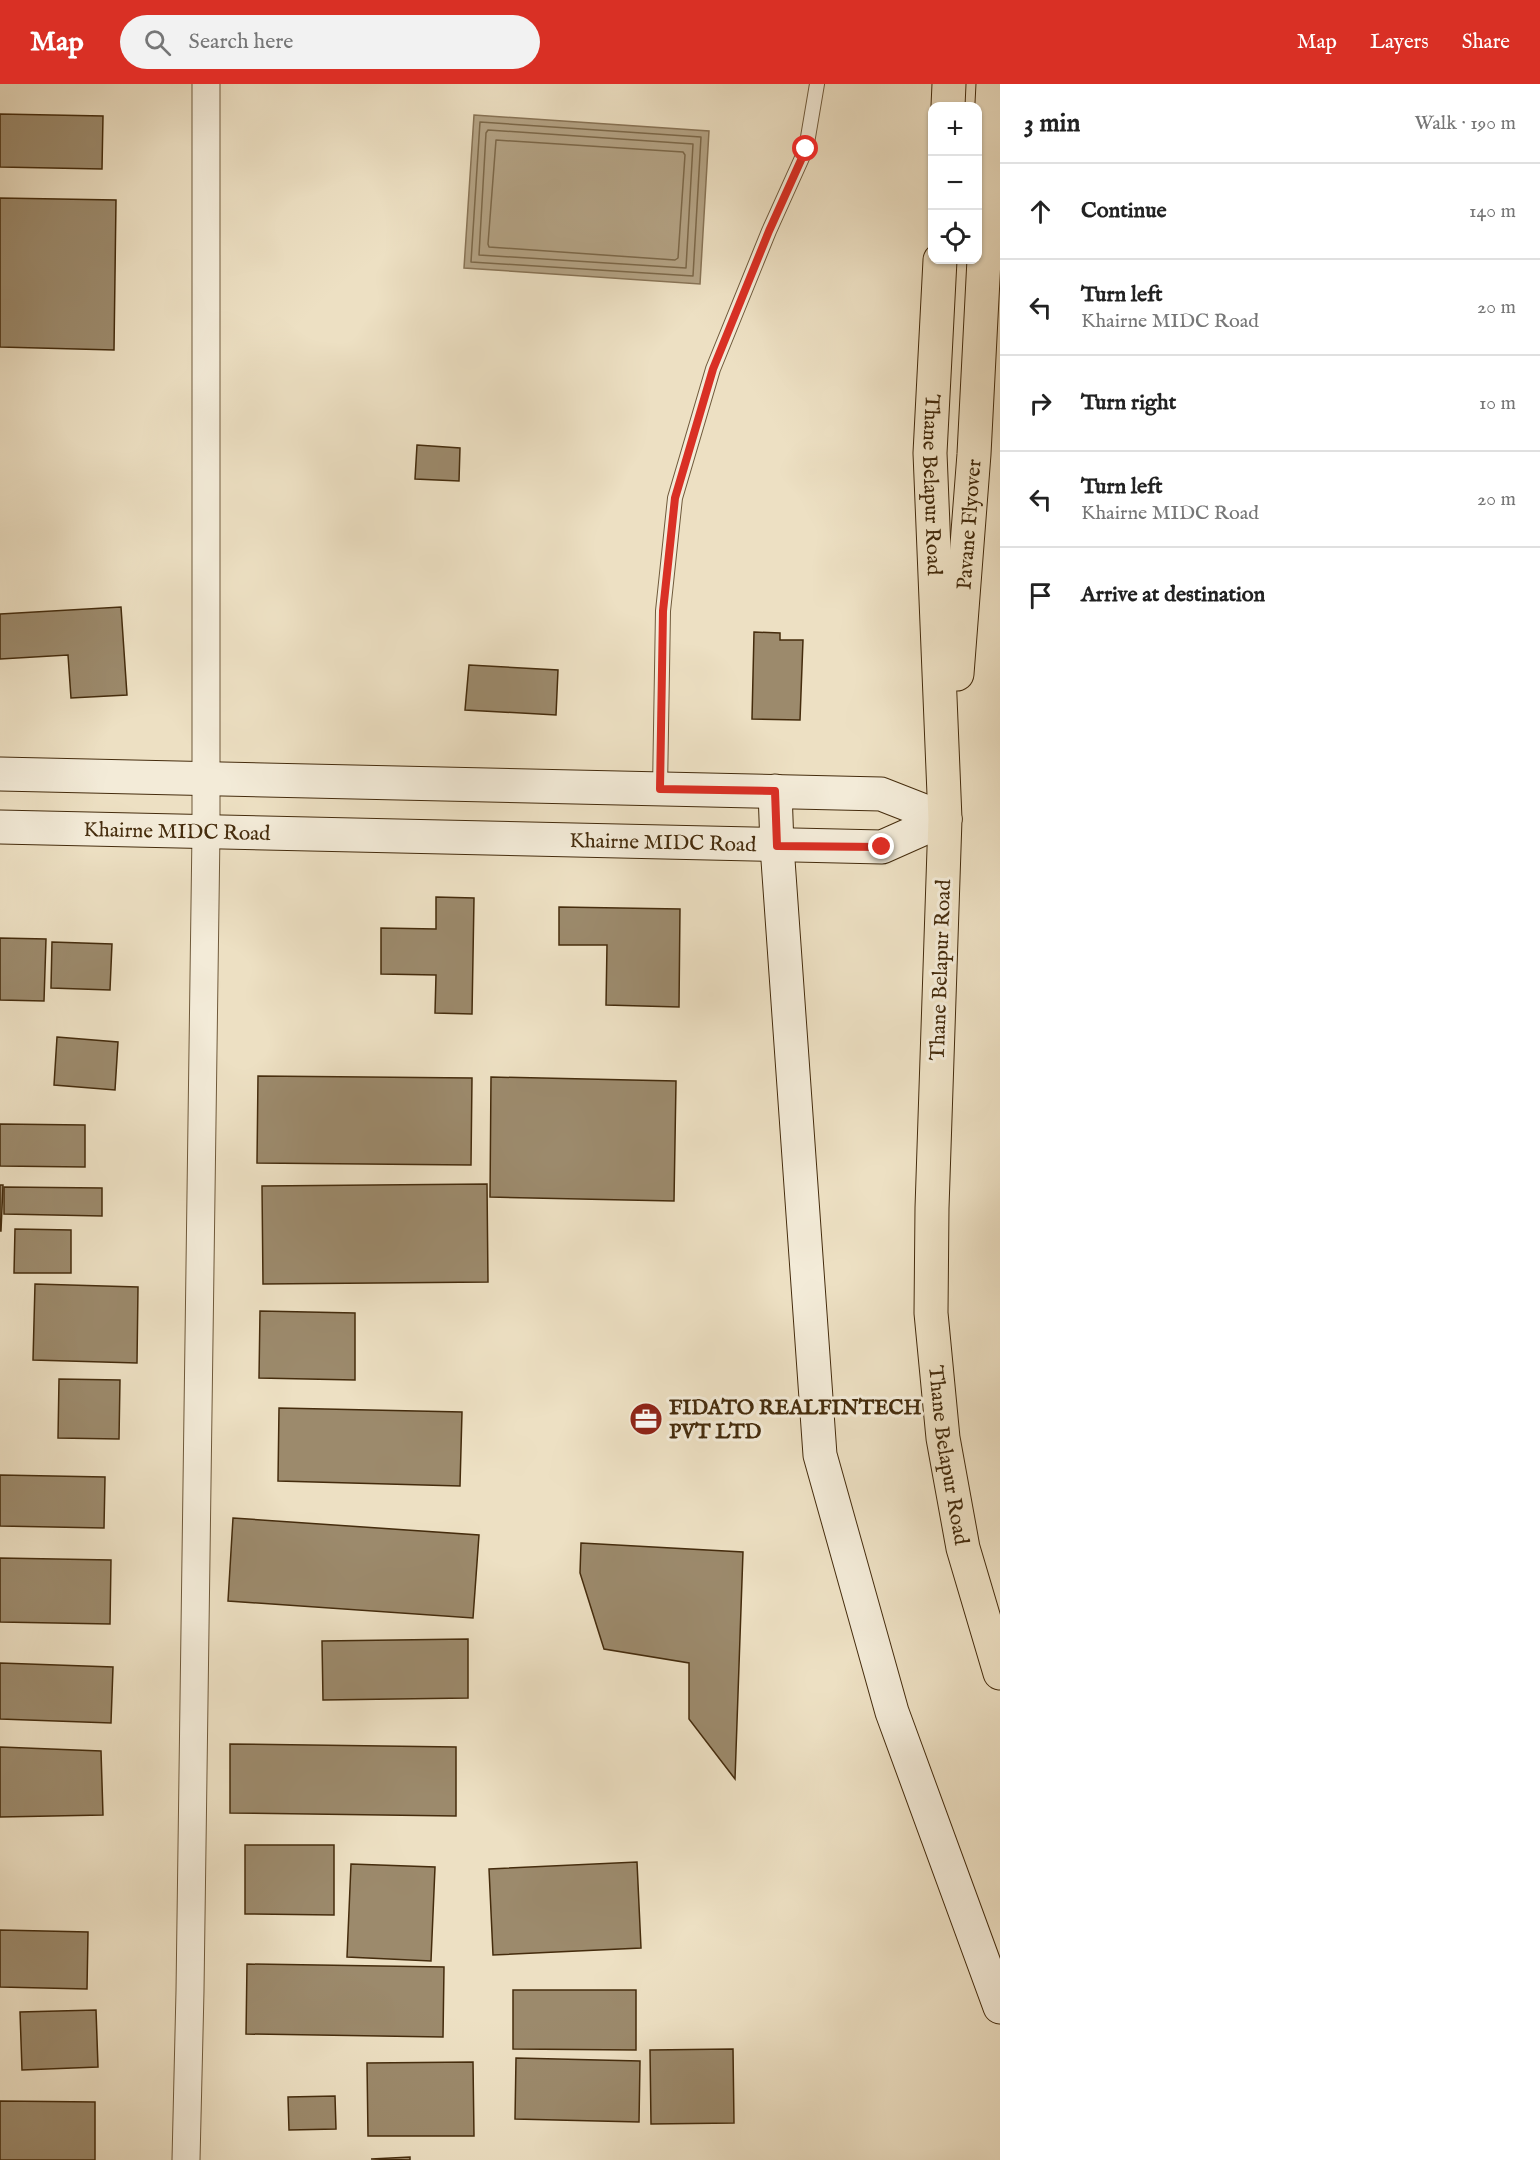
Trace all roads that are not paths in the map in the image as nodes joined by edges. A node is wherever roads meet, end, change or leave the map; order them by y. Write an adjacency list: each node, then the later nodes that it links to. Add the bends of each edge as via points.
1 (206, 84): 8 (street)
2 (817, 84): 9 (lane, via 806,149 713,369 675,498 663,611)
3 (949, 84): 5 (main road)
4 (993, 84): 11 (main road, Pavane Flyover, via 974,454)
5 (948, 102)
6 (940, 264): 11 (main road, Thane Belapur Road, via 930,453)
7 (0, 774): 8 (main road)
8 (206, 778): 9 (main road); 13 (street)
9 (660, 789): 10 (main road)
10 (775, 791): 11 (main road, via 881,794); 14 (main road)
11 (945, 819): 14 (main road, Khairne MIDC Road, via 882,847); 15 (main road, Thane Belapur Road, via 931,1314 943,1438 963,1548)
12 (0, 827): 13 (main road, Khairne MIDC Road)
13 (206, 832): 14 (main road, Khairne MIDC Road); 17 (street)
14 (777, 846): 16 (main road, via 820,1455 892,1712)
15 (1000, 1673)
16 (1000, 2007)
17 (186, 2160)

